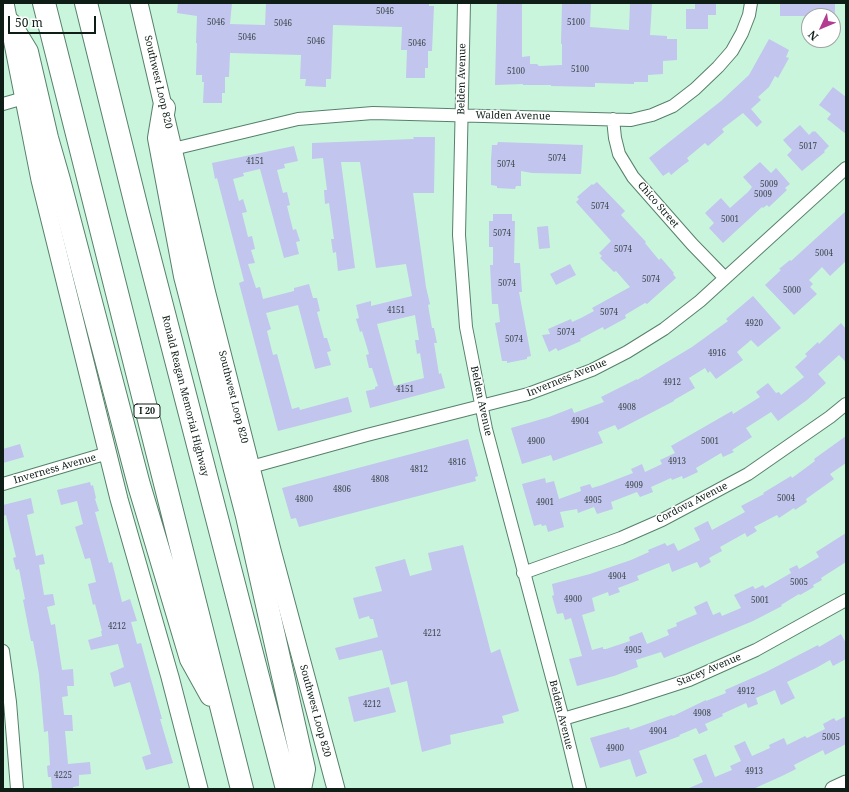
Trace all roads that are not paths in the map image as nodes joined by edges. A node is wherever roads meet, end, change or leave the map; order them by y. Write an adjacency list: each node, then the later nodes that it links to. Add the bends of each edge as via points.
1 (5, 3): 7 (main road)
2 (44, 3): 25 (highway, I 20)
3 (86, 3): 30 (highway, Ronald Reagan Memorial Highway)
4 (139, 3): 10 (main road, Southwest Loop 820)
5 (464, 3): 11 (street, Belden Avenue)
6 (751, 3): 12 (street, Walden Avenue, via 749,15 732,51 695,89 673,106 652,115 631,120)
7 (10, 24): 8 (main road); 25 (highway, via 27,52 47,138 139,485 191,659)
8 (24, 98): 9 (street); 18 (main road, via 39,174)
9 (3, 104)
10 (164, 108): 13 (main road, Southwest Loop 820); 31 (highway, via 159,138 184,276 247,516 304,769)
11 (461, 115): 12 (street, Walden Avenue); 13 (street, Walden Avenue, via 373,113 298,119); 17 (street, Belden Avenue, via 459,235 466,327)
12 (614, 119): 15 (street, Chico Street, via 619,154 633,176)
13 (173, 149): 19 (main road, Southwest Loop 820)
14 (846, 168): 15 (street, Inverness Avenue)
15 (725, 278): 17 (street, Inverness Avenue, via 664,329 620,356 592,370 528,394)
16 (846, 404): 21 (street, Cordova Avenue, via 748,474 662,520)
17 (481, 407): 19 (street, Inverness Avenue); 21 (street, Belden Avenue)
18 (108, 453): 20 (street, Inverness Avenue); 28 (main road)
19 (251, 467): 32 (main road, Southwest Loop 820)
20 (3, 484)
21 (523, 574): 24 (street, Belden Avenue)
22 (846, 600): 24 (street, Stacey Avenue, via 756,650 689,680)
23 (3, 651): 27 (street)
24 (562, 719): 33 (street, Belden Avenue)
25 (226, 722): 29 (highway, I 20)
26 (846, 783): 34 (street)
27 (17, 789)
28 (199, 789)
29 (242, 789)
30 (287, 789)
31 (300, 789)
32 (336, 789)
33 (580, 789)
34 (833, 789)

